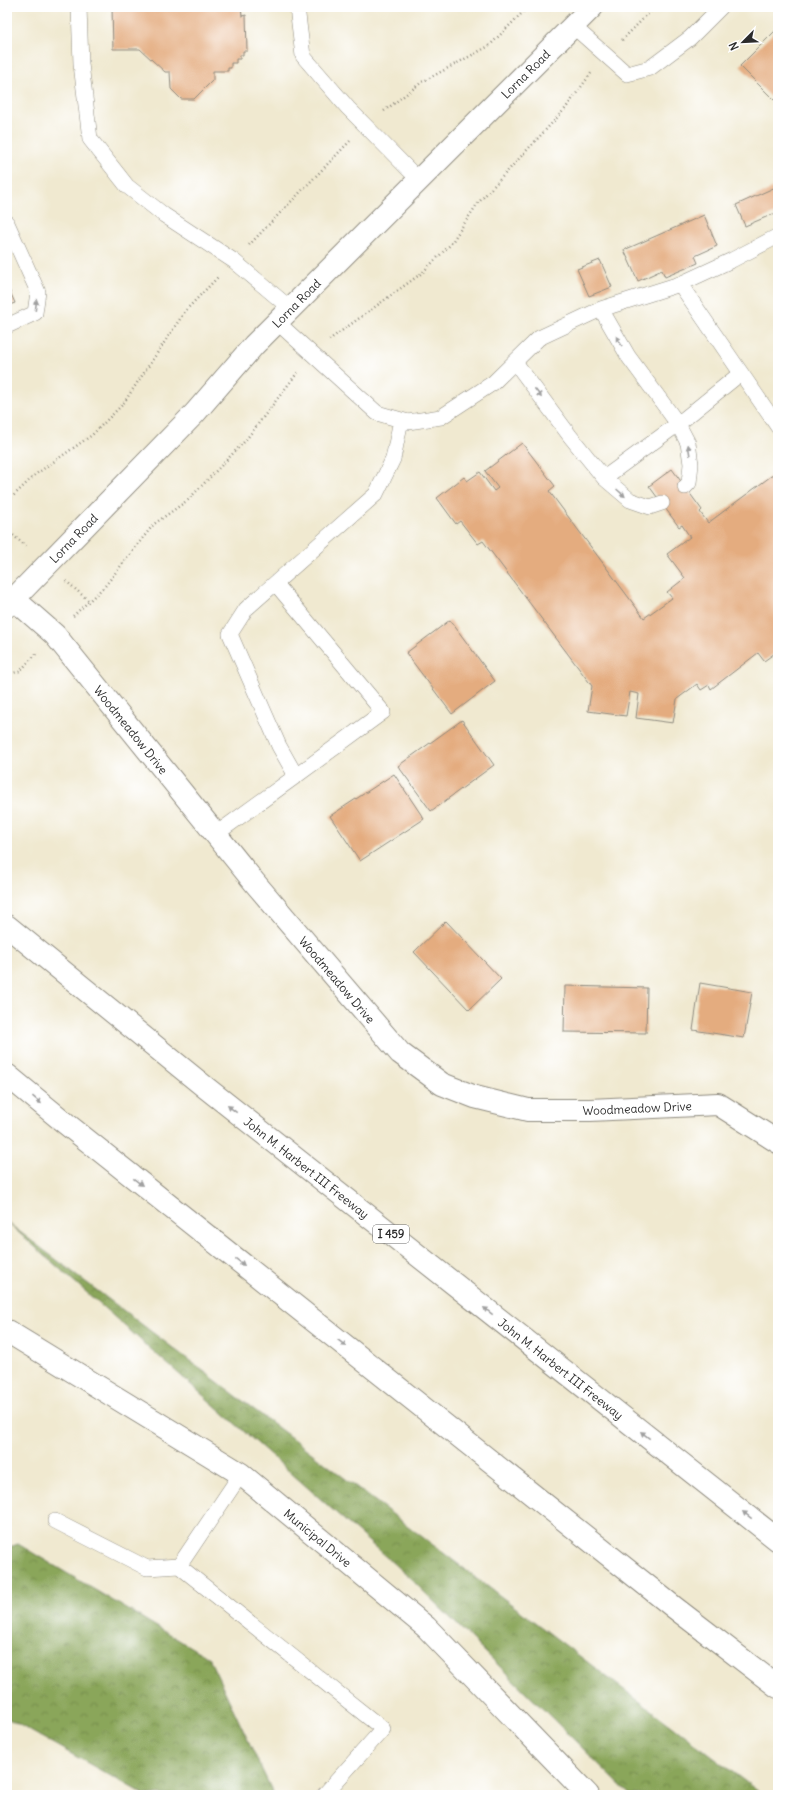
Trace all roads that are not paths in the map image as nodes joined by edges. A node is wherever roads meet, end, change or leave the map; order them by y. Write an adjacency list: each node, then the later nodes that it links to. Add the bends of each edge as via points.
1 (79, 7): 11 (lane, via 80,64 90,139 127,186 164,215 234,261)
2 (297, 7): 6 (lane, via 303,56 348,108)
3 (592, 7): 5 (main road, Lorna Road)
4 (721, 7): 5 (lane, via 690,38 650,68 627,74)
5 (573, 26): 6 (main road, Lorna Road)
6 (419, 180): 11 (main road, Lorna Road)
7 (7, 223): 12 (lane, one-way to 7, via 35,313 38,292)
8 (778, 236): 9 (lane)
9 (680, 284): 10 (lane); 14 (lane)
10 (601, 309): 13 (lane, via 539,338); 16 (lane, one-way to 10, via 628,356)
11 (284, 315): 15 (lane, via 377,412); 22 (main road, Lorna Road, via 254,345 195,413)
12 (7, 326)
13 (515, 362): 15 (lane, via 493,383 441,417 408,422); 18 (lane, one-way to 18)
14 (741, 373): 16 (lane); 17 (lane)
15 (401, 420): 21 (lane, via 393,459 376,494)
16 (678, 424): 18 (lane); 19 (lane, one-way to 16, via 689,483 691,464 688,443)
17 (778, 427)
18 (604, 478): 20 (lane, one-way to 20, via 630,500 650,506)
19 (685, 487)
20 (662, 504)
21 (276, 584): 23 (lane, via 246,608 230,634 279,746); 23 (lane, via 383,712)
22 (9, 599): 24 (main road, Woodmeadow Drive, via 54,635)
23 (296, 776): 24 (lane)
24 (216, 834): 27 (main road, Woodmeadow Drive, via 400,1053 442,1084 475,1097 528,1110 718,1104)
25 (7, 926): 31 (main road, John M. Harbert III Freeway / I 459, one-way to 25, via 211,1092)
26 (7, 1075): 33 (main road, one-way to 33, via 675,1608)
27 (778, 1142)
28 (7, 1331): 29 (main road, Municipal Drive)
29 (241, 1474): 32 (lane); 35 (main road, Municipal Drive, via 426,1627)
30 (55, 1521): 32 (lane, via 147,1568)
31 (778, 1540)
32 (179, 1566): 34 (lane, via 383,1729)
33 (778, 1687)
34 (324, 1795)
35 (588, 1795)

